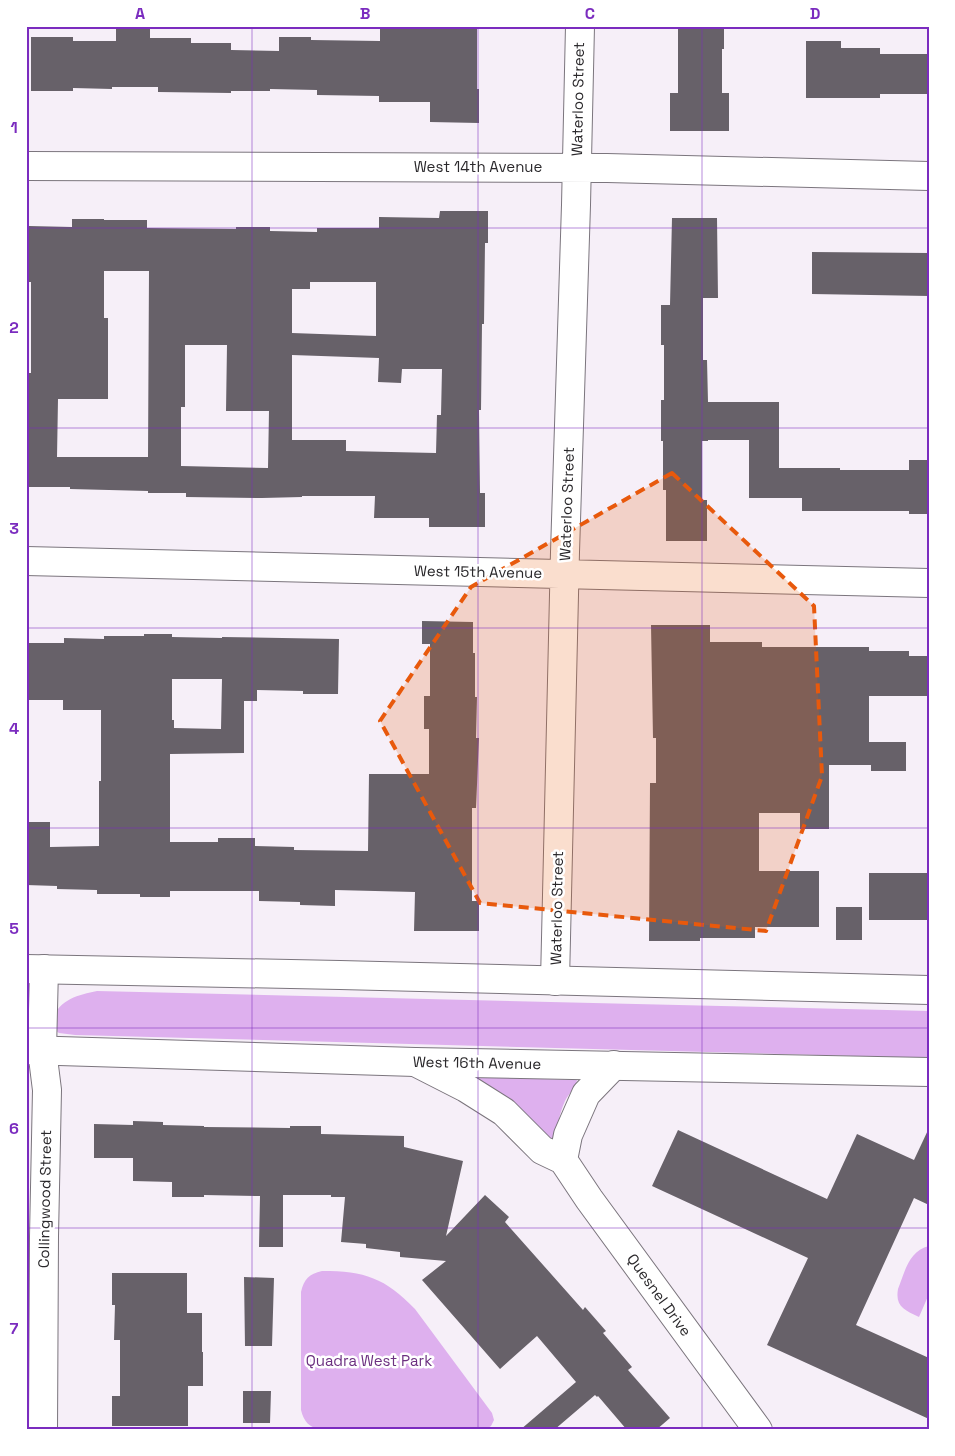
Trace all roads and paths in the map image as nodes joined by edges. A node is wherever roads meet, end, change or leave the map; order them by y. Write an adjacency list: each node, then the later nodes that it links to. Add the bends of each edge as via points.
1 (580, 26): 3 (street, Waterloo Street)
2 (26, 166): 3 (street, West 14th Avenue)
3 (577, 168): 4 (street, West 14th Avenue); 6 (street, Waterloo Street)
4 (929, 176)
5 (26, 561): 6 (street, West 15th Avenue)
6 (565, 574): 7 (street, West 15th Avenue); 9 (street, Waterloo Street)
7 (929, 582)
8 (35, 969): 9 (street); 11 (street, Collingwood Street)
9 (556, 981): 10 (street)
10 (929, 990)
11 (34, 1050): 12 (street, West 16th Avenue); 16 (street, Collingwood Street, via 46,1083)
12 (415, 1062): 13 (street, West 16th Avenue); 15 (street, Quesnel Drive, via 504,1112 542,1150)
13 (614, 1065): 14 (street, West 16th Avenue); 15 (street, via 586,1094 568,1135)
14 (929, 1072)
15 (563, 1160): 18 (street, Quesnel Drive)
16 (35, 1265): 17 (street, Collingwood Street)
17 (43, 1430)
18 (758, 1430)

